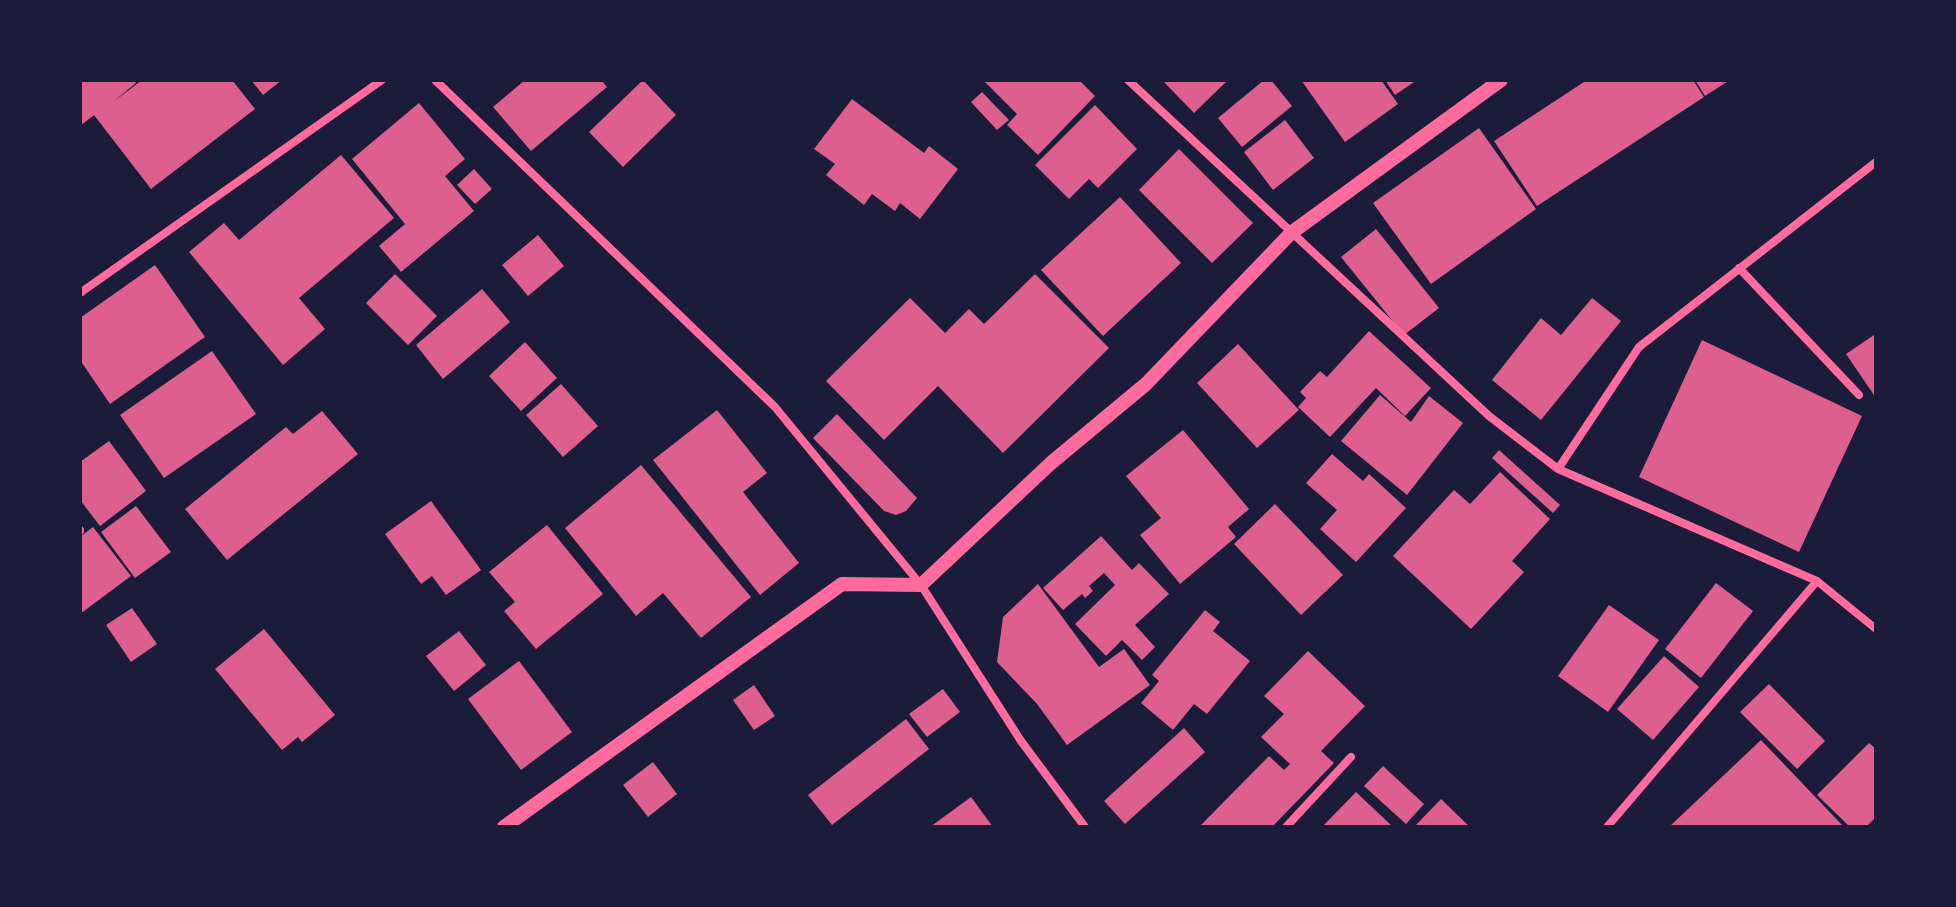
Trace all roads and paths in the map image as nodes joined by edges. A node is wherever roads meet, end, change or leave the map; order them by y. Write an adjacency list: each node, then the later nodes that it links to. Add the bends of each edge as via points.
1 (382, 80): 8 (street)
2 (435, 80): 12 (street, via 775,407)
3 (1128, 80): 6 (street)
4 (1501, 80): 6 (street)
5 (1876, 162): 7 (street)
6 (1291, 233): 10 (street, via 1489,416); 12 (street, via 1146,384 1051,463)
7 (1739, 268): 9 (street); 10 (street, via 1639,347)
8 (80, 293)
9 (1859, 395)
10 (1558, 469): 11 (street)
11 (1817, 581): 13 (street); 18 (street)
12 (921, 585): 15 (street, via 842,584); 16 (street, via 1021,741)
13 (1876, 629)
14 (1351, 757): 17 (street)
15 (504, 827)
16 (1085, 827)
17 (1286, 827)
18 (1607, 827)

